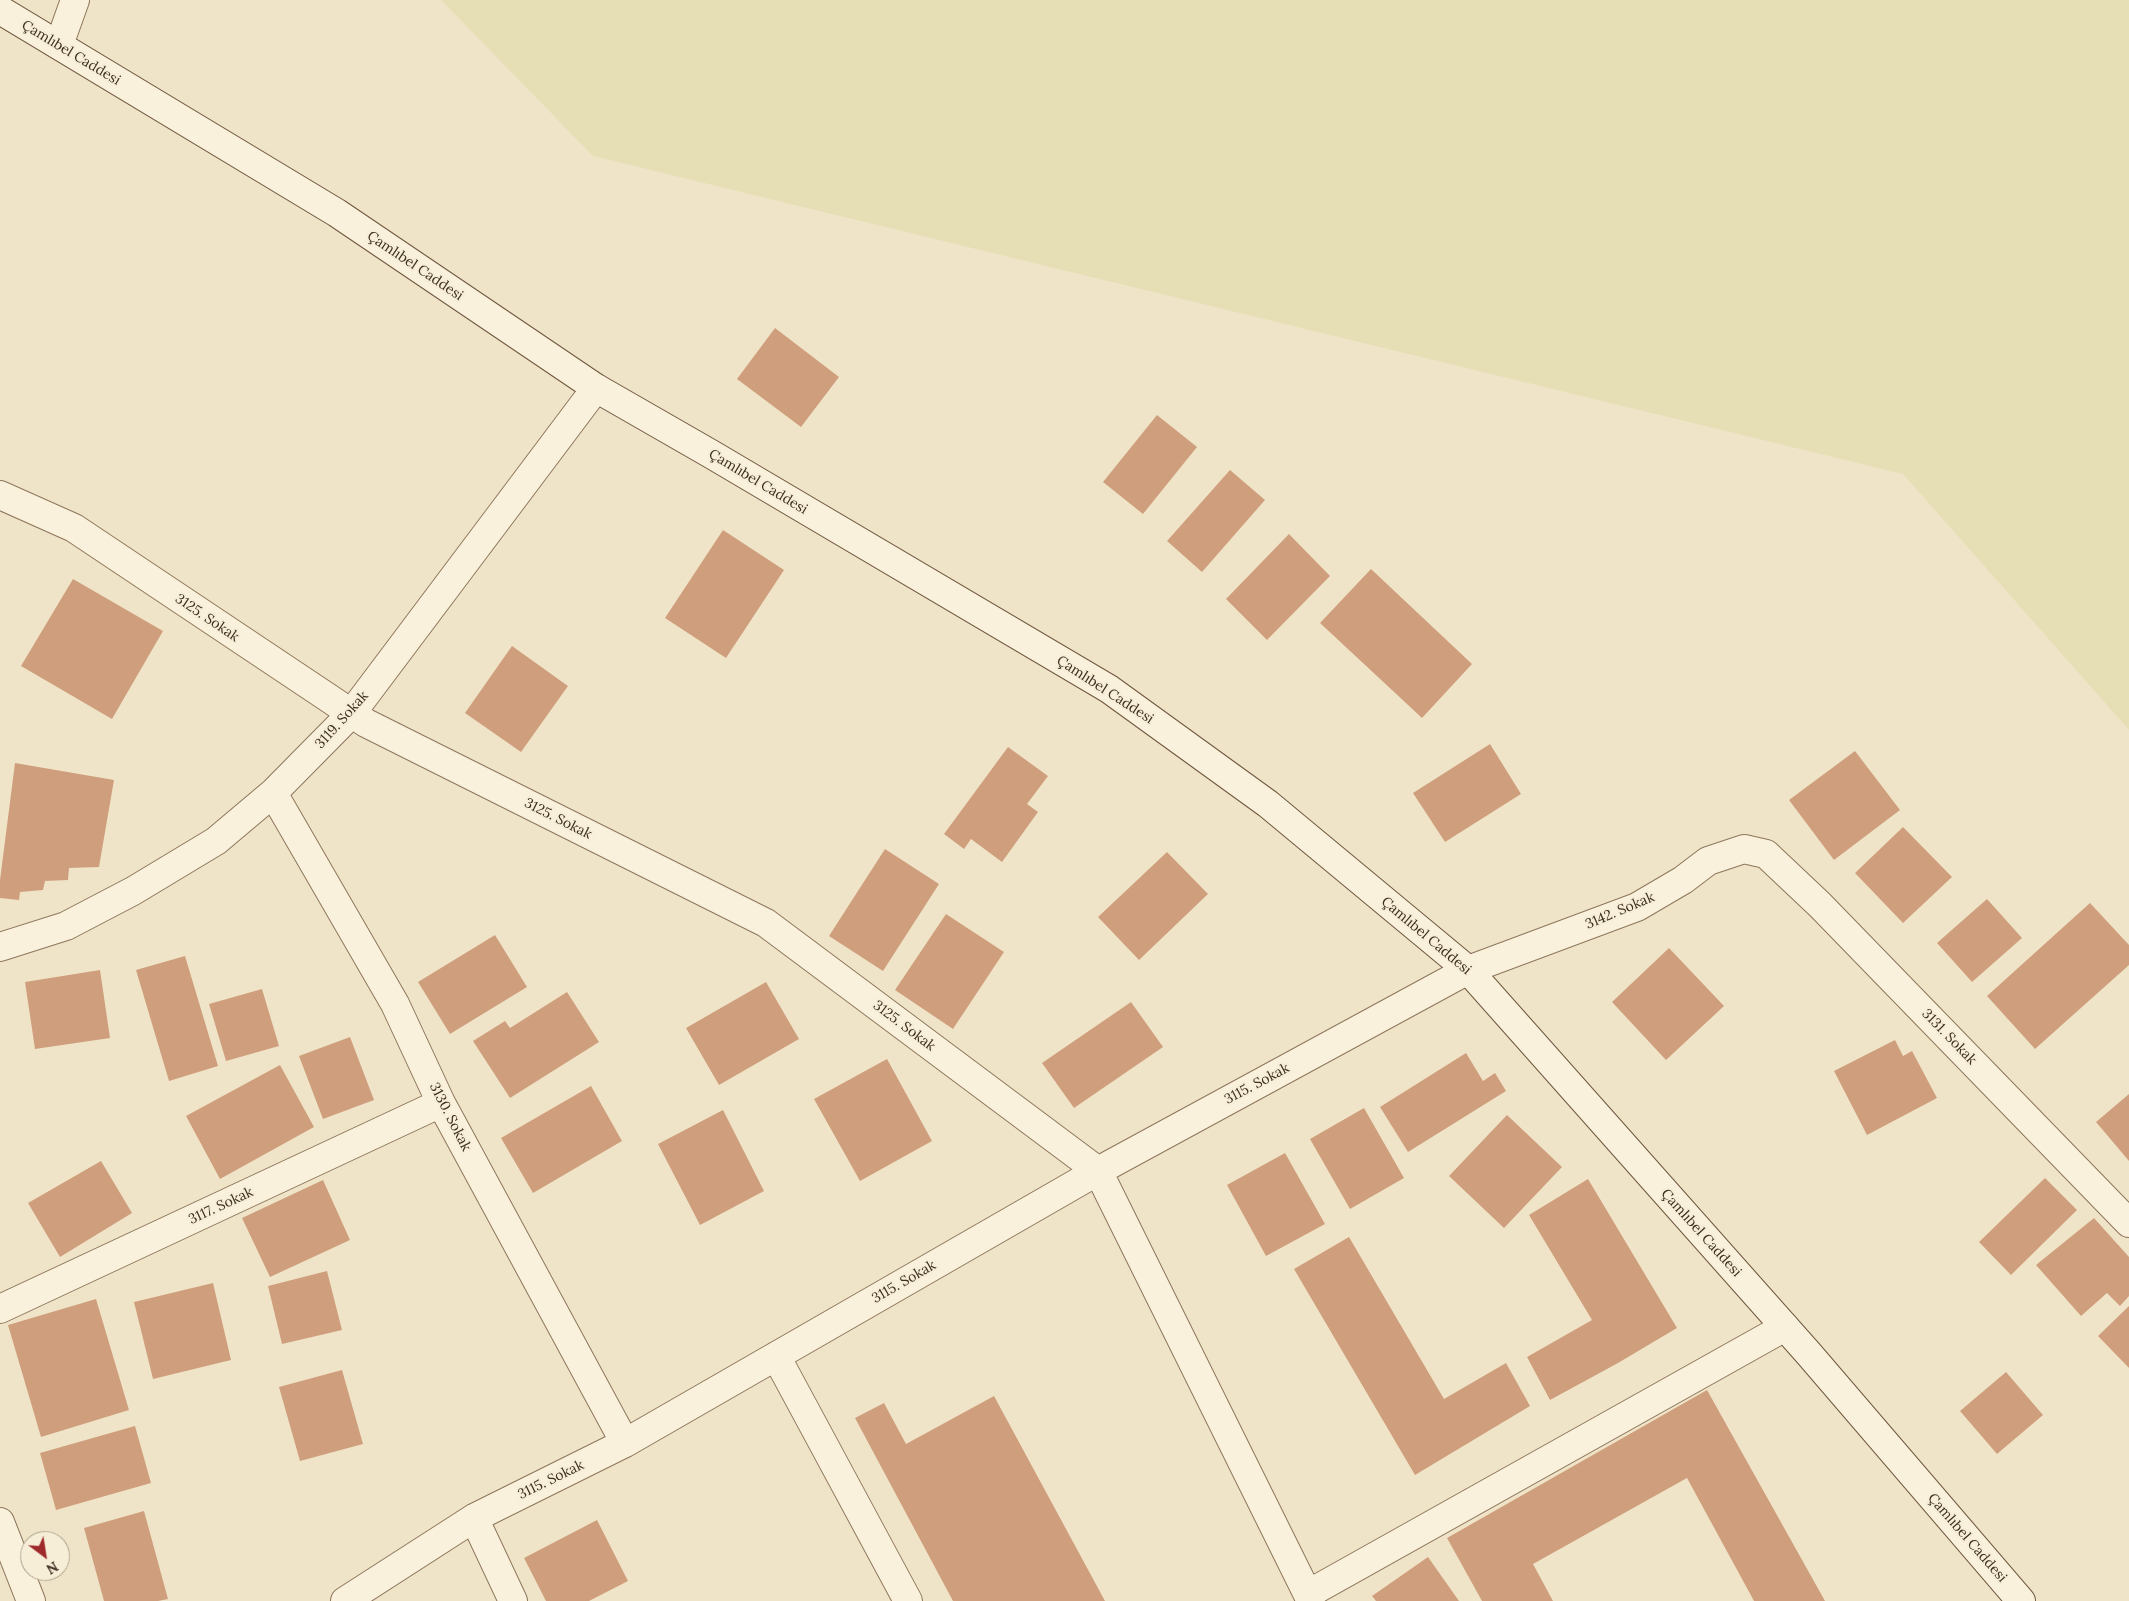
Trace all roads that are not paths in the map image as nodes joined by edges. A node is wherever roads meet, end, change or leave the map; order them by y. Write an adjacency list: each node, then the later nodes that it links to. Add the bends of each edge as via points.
1 (75, 0): 3 (street)
2 (0, 10): 3 (street, Çamlıbel Caddesi)
3 (59, 45): 4 (street, Çamlıbel Caddesi, via 337,213)
4 (596, 388): 6 (street, 3119. Sokak); 10 (street, Çamlıbel Caddesi, via 1109,689 1268,804)
5 (0, 495): 6 (street, 3125. Sokak, via 74,528)
6 (351, 714): 7 (street, 3119. Sokak); 12 (street, 3125. Sokak, via 766,923)
7 (273, 793): 9 (street, 3119. Sokak, via 216,842 134,891 66,926); 11 (street, 3130. Sokak, via 395,1004)
8 (1766, 854): 10 (street, 3142. Sokak, via 1744,849 1708,861 1683,880 1636,907); 13 (street, 3131. Sokak, via 1820,905)
9 (0, 947)
10 (1468, 970): 12 (street, 3115. Sokak); 15 (street, Çamlıbel Caddesi)
11 (441, 1103): 14 (street, 3117. Sokak); 17 (street, 3130. Sokak)
12 (1098, 1171): 16 (street, 3115. Sokak); 20 (street)
13 (2129, 1223)
14 (0, 1309)
15 (1785, 1327): 20 (street); 25 (street, Çamlıbel Caddesi)
16 (776, 1356): 17 (street, 3115. Sokak); 24 (street)
17 (624, 1443): 18 (street, 3115. Sokak)
18 (474, 1518): 22 (street, 3115. Sokak); 23 (street)
19 (0, 1522): 21 (street)
20 (1309, 1598)
21 (31, 1601)
22 (345, 1601)
23 (513, 1601)
24 (908, 1601)
25 (2021, 1601)

